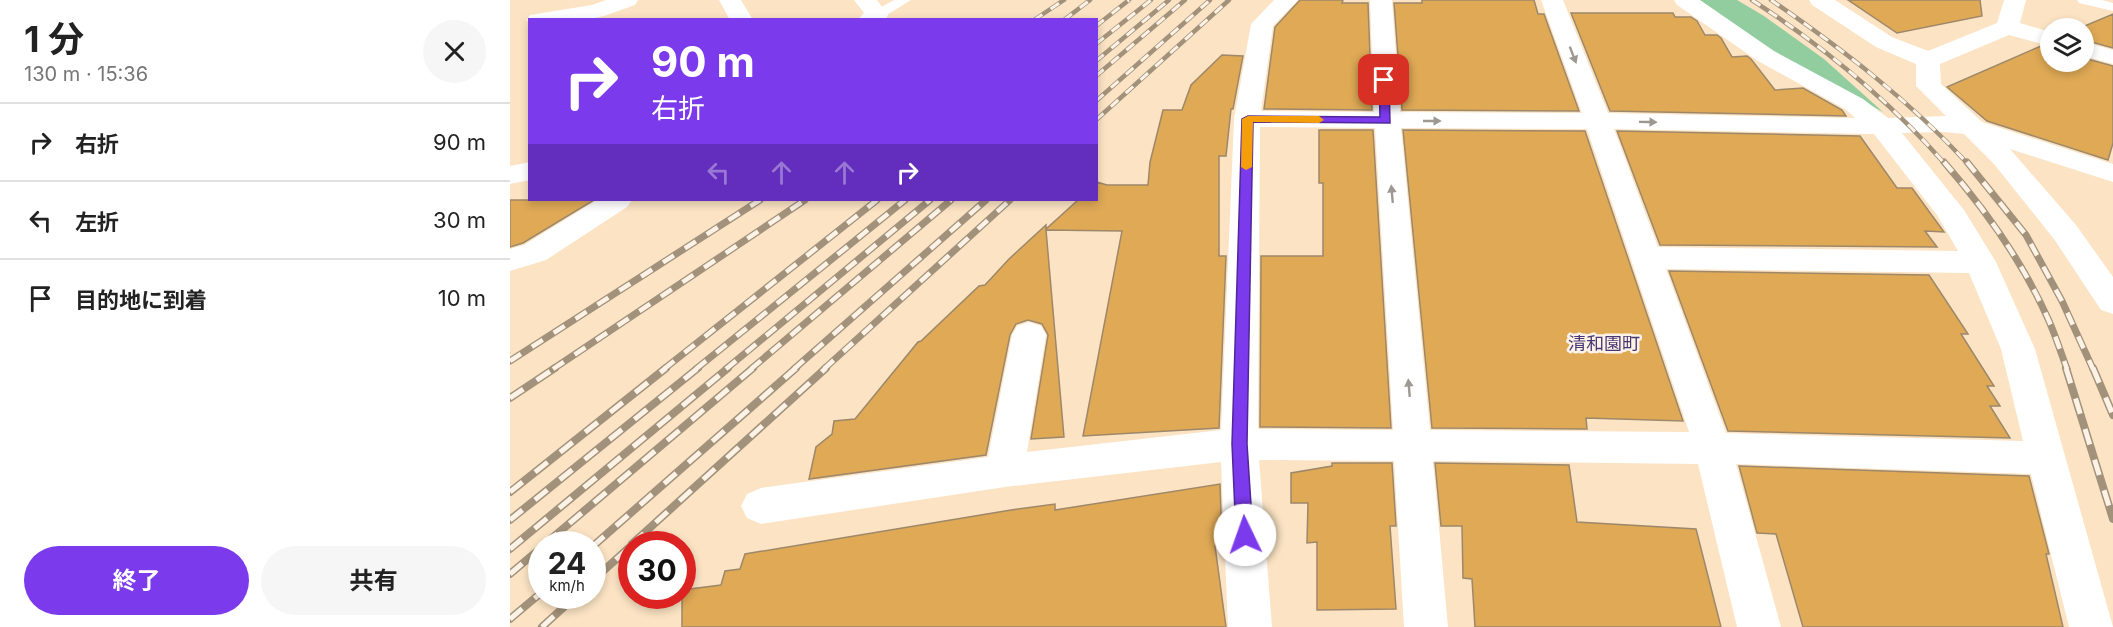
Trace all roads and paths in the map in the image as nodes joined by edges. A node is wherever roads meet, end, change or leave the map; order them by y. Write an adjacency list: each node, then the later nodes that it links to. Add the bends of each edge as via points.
1 (546, 0): 15 (street)
2 (627, 0): 14 (street)
3 (730, 0): 17 (street)
4 (904, 0): 13 (lane)
5 (1287, 0): 23 (street, via 1262,24)
6 (1381, 0): 24 (street)
7 (1552, 0): 25 (street, one-way to 25)
8 (1685, 0): 26 (street, via 1766,56 1854,104)
9 (1820, 0): 22 (street, via 1884,42)
10 (2015, 0): 18 (street)
11 (2084, 0): 12 (lane)
12 (2113, 8)
13 (870, 11)
14 (598, 15): 16 (street)
15 (533, 18)
16 (558, 18)
17 (741, 18)
18 (2007, 27): 19 (street); 22 (street)
19 (2040, 36)
20 (2094, 52): 21 (street)
21 (2113, 57)
22 (1928, 60): 27 (street, via 1929,86)
23 (1248, 119): 24 (street); 37 (street)
24 (1386, 120): 25 (street, one-way to 25); 38 (street, one-way to 24)
25 (1598, 121): 26 (street, one-way to 26); 32 (street)
26 (1882, 126): 27 (street); 34 (street, via 1949,210)
27 (1971, 127): 29 (street); 35 (street, via 2004,158 2065,232)
28 (528, 171): 30 (street)
29 (2113, 173)
30 (510, 175)
31 (615, 201): 33 (street, via 535,254)
32 (1646, 258): 34 (street); 39 (street)
33 (510, 260)
34 (1980, 262): 40 (street, via 2018,349)
35 (2113, 302)
36 (1029, 335): 41 (street)
37 (1239, 444): 38 (street); 41 (street); 43 (street)
38 (1414, 447): 39 (street); 44 (street)
39 (1713, 448): 40 (street); 45 (street)
40 (2046, 458): 46 (street)
41 (1005, 471): 42 (street)
42 (761, 506)
43 (1250, 627)
44 (1426, 627)
45 (1759, 627)
46 (2091, 627)

